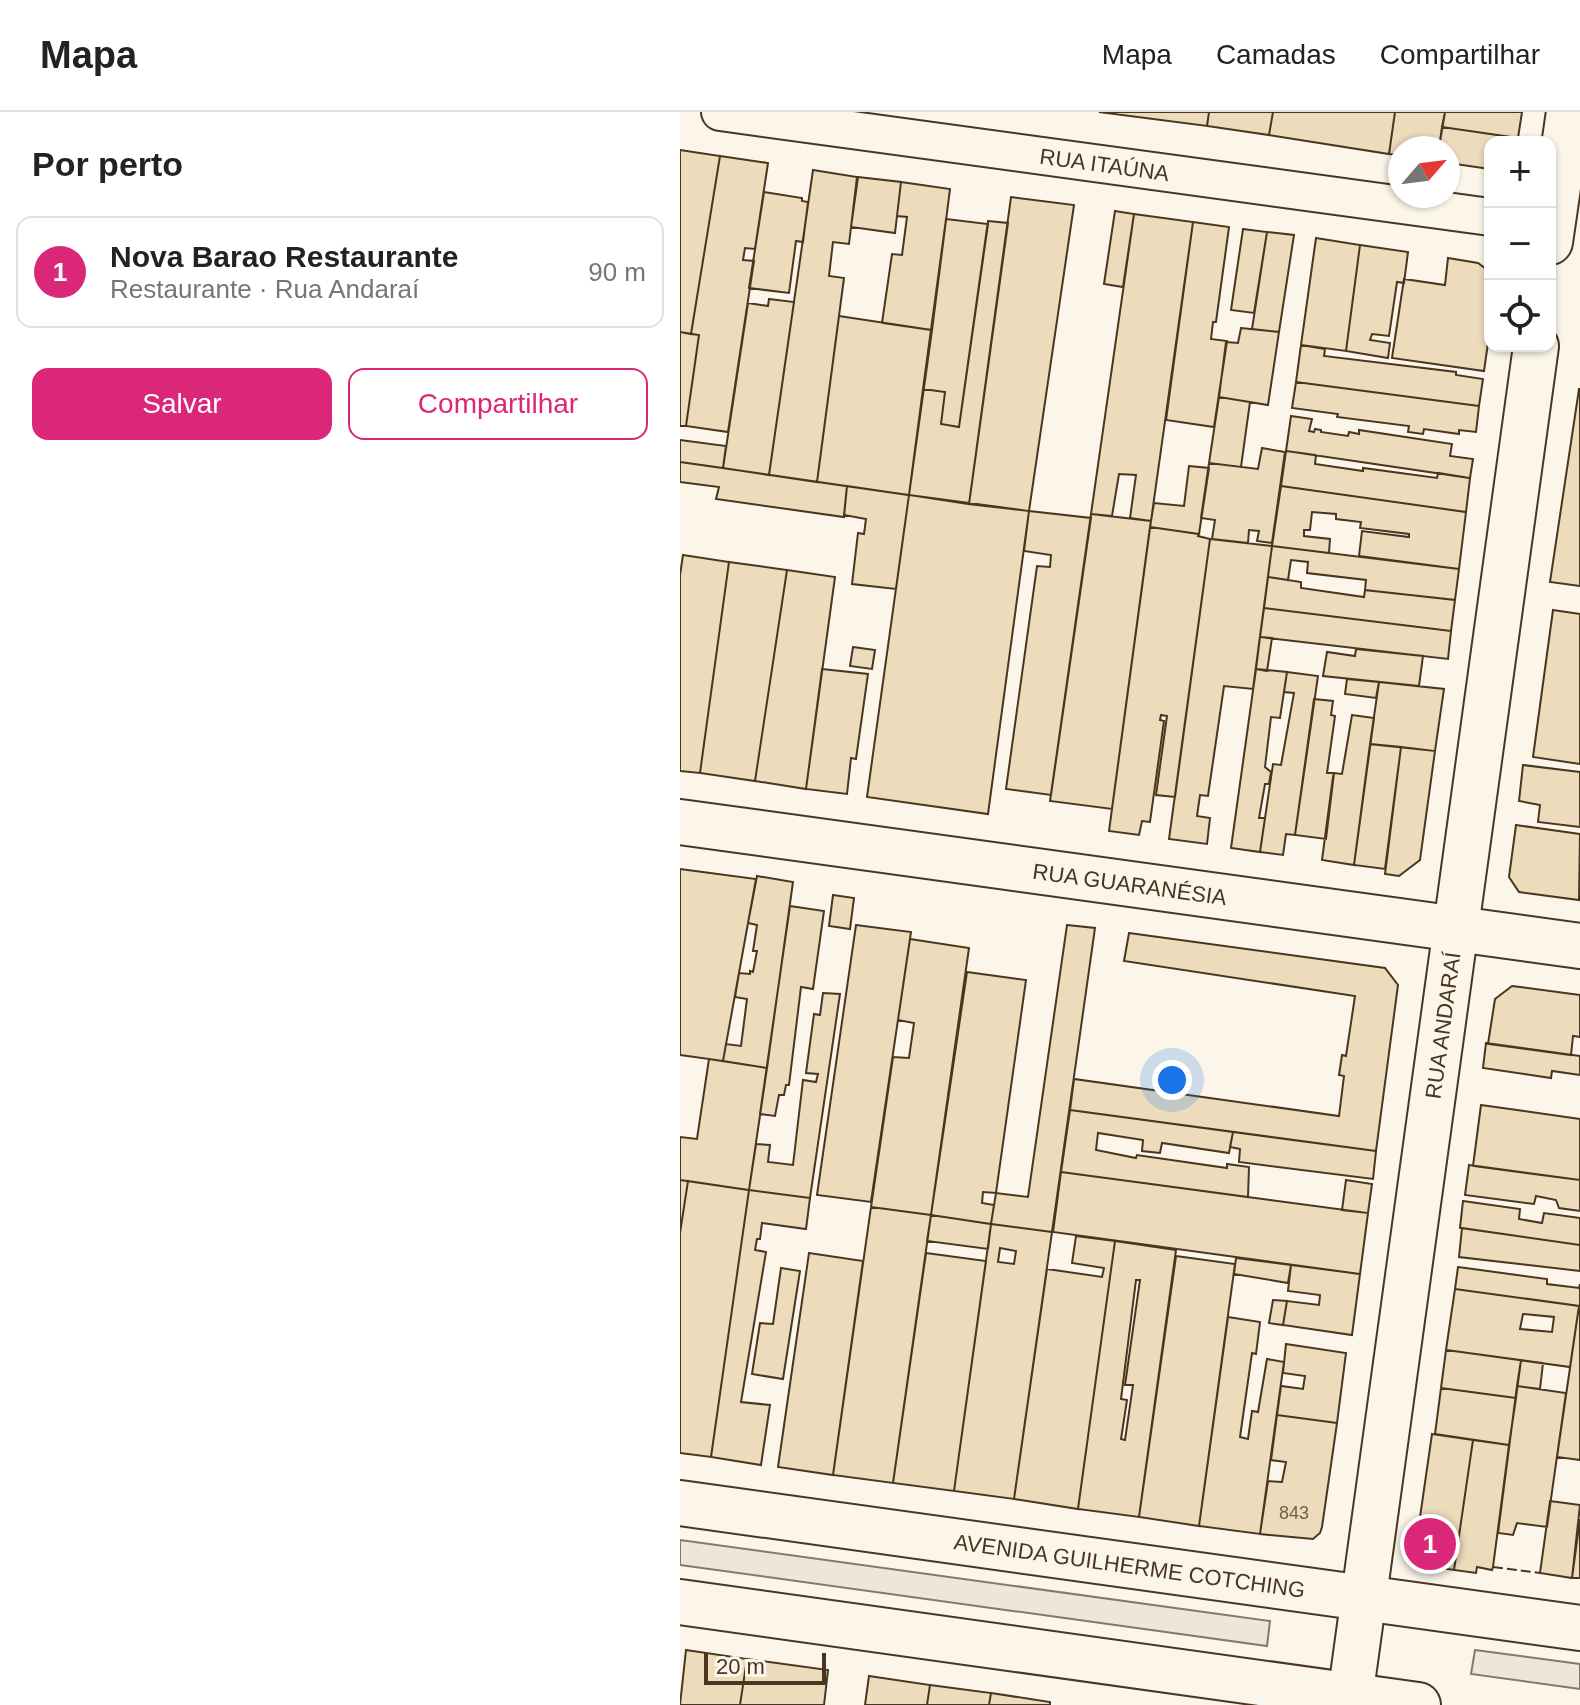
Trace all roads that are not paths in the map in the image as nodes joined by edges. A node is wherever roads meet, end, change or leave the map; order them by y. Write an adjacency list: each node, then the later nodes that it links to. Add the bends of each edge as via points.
1 (720, 112): 3 (street, RUA ITAÚNA)
2 (1569, 112): 4 (street)
3 (1484, 216)
4 (1558, 231)
5 (1535, 352): 7 (street, RUA ANDARAÍ)
6 (680, 822): 7 (street, RUA GUARANÉSIA)
7 (1456, 930): 8 (street, RUA GUARANÉSIA); 10 (street, RUA ANDARAÍ)
8 (1580, 946)
9 (680, 1503): 10 (street, AVENIDA GUILHERME COTCHING)
10 (1364, 1597): 12 (street, AVENIDA GUILHERME COTCHING); 13 (street, RUA ANDARAÍ)
11 (680, 1602): 13 (street)
12 (1580, 1628)
13 (1350, 1700): 14 (street)
14 (1418, 1705)

